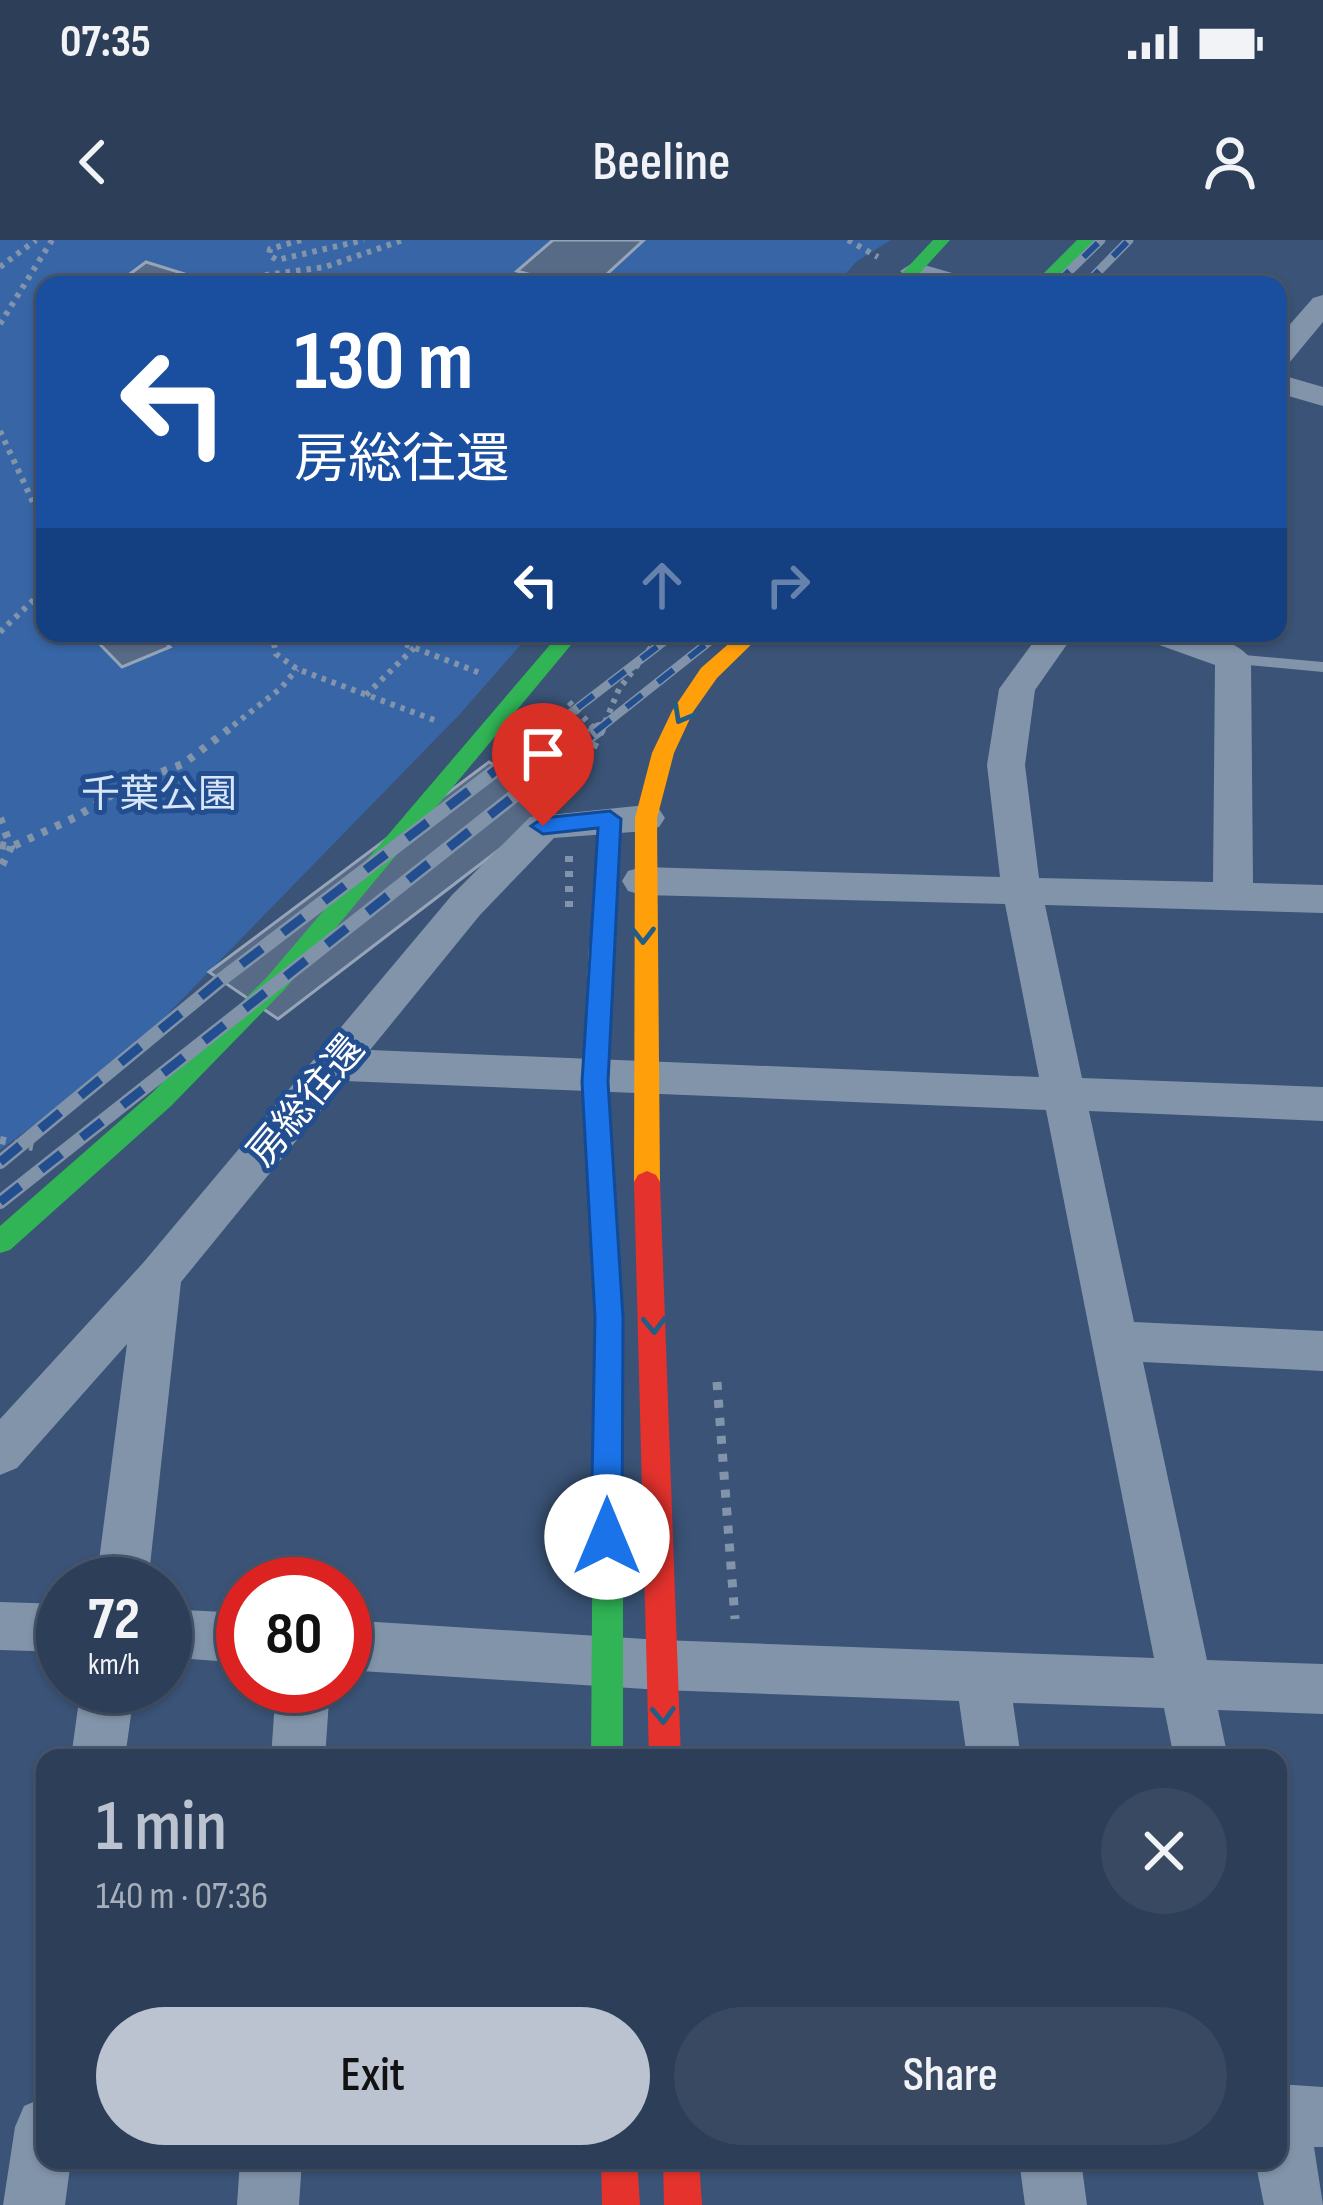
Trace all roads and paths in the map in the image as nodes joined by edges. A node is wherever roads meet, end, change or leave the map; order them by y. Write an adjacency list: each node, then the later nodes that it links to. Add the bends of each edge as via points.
1 (23, 240): 8 (path)
2 (52, 240): 14 (path)
3 (301, 240): 4 (path, via 269,255 278,260)
4 (364, 240)
5 (404, 240): 10 (path, via 325,267)
6 (941, 240): 11 (main road)
7 (1087, 240): 12 (main road)
8 (34, 241): 9 (path)
9 (0, 267)
10 (258, 276)
11 (909, 276)
12 (1050, 276)
13 (1323, 304): 15 (street)
14 (0, 323)
15 (1287, 346)
16 (1287, 386): 17 (street)
17 (1323, 398)
18 (0, 431): 19 (path)
19 (36, 509)
20 (36, 600): 21 (path)
21 (0, 632)
22 (274, 642): 32 (path, via 276,654)
23 (399, 642): 29 (path)
24 (563, 642): 58 (main road, via 463,752 310,945 104,1156)
25 (655, 642): 37 (path, via 619,689)
26 (743, 642): 39 (main road, one-way to 39, via 709,673)
27 (1051, 642): 46 (street, via 1017,689 1006,765)
28 (1185, 642): 30 (street)
29 (414, 648): 33 (path); 35 (path)
30 (1233, 659): 31 (lane); 47 (street)
31 (1323, 667)
32 (297, 669): 35 (path); 42 (path, via 183,764)
33 (492, 677)
34 (555, 688): 37 (path)
35 (366, 695): 36 (path)
36 (454, 728)
37 (600, 735): 38 (path)
38 (564, 798)
39 (621, 817): 45 (main road); 51 (street, 房総往還, via 543,826)
40 (0, 818): 42 (path)
41 (0, 845): 42 (path)
42 (11, 847): 44 (path)
43 (556, 853): 49 (path, via 563,856)
44 (0, 869)
45 (642, 881): 46 (street); 53 (main road, one-way to 53)
46 (1021, 887): 47 (street); 54 (street)
47 (1233, 894): 48 (street)
48 (1323, 898)
49 (564, 910)
50 (602, 925): 52 (main road)
51 (335, 1064): 52 (street); 59 (street, 房総往還)
52 (595, 1082): 53 (street); 67 (main road, via 609,1318)
53 (644, 1083): 54 (street); 68 (main road, one-way to 68)
54 (1063, 1092): 55 (street); 60 (street)
55 (1323, 1104)
56 (0, 1140): 57 (path)
57 (33, 1147)
58 (0, 1242)
59 (160, 1276): 62 (street, 房総往還); 63 (street)
60 (1117, 1341): 61 (street); 70 (street)
61 (1323, 1351)
62 (0, 1453)
63 (125, 1557)
64 (0, 1626): 65 (street)
65 (36, 1627)
66 (372, 1647): 67 (street)
67 (604, 1661): 68 (street); 76 (main road)
68 (662, 1665): 69 (street); 77 (main road, one-way to 77)
69 (982, 1675): 70 (street); 78 (street)
70 (1184, 1682): 71 (street); 79 (street)
71 (1323, 1689)
72 (105, 1713): 74 (street)
73 (301, 1713): 75 (street)
74 (99, 1749)
75 (299, 1749)
76 (608, 1749)
77 (665, 1749)
78 (993, 1749)
79 (1199, 1749)
80 (1287, 2116): 81 (street)
81 (1323, 2116)
82 (1287, 2163): 93 (street)
83 (39, 2169): 88 (street)
84 (271, 2169): 89 (street)
85 (620, 2169): 90 (main road)
86 (682, 2169): 91 (main road)
87 (1051, 2169): 92 (street)
88 (34, 2205)
89 (268, 2205)
90 (621, 2205)
91 (683, 2205)
92 (1056, 2205)
93 (1295, 2205)

